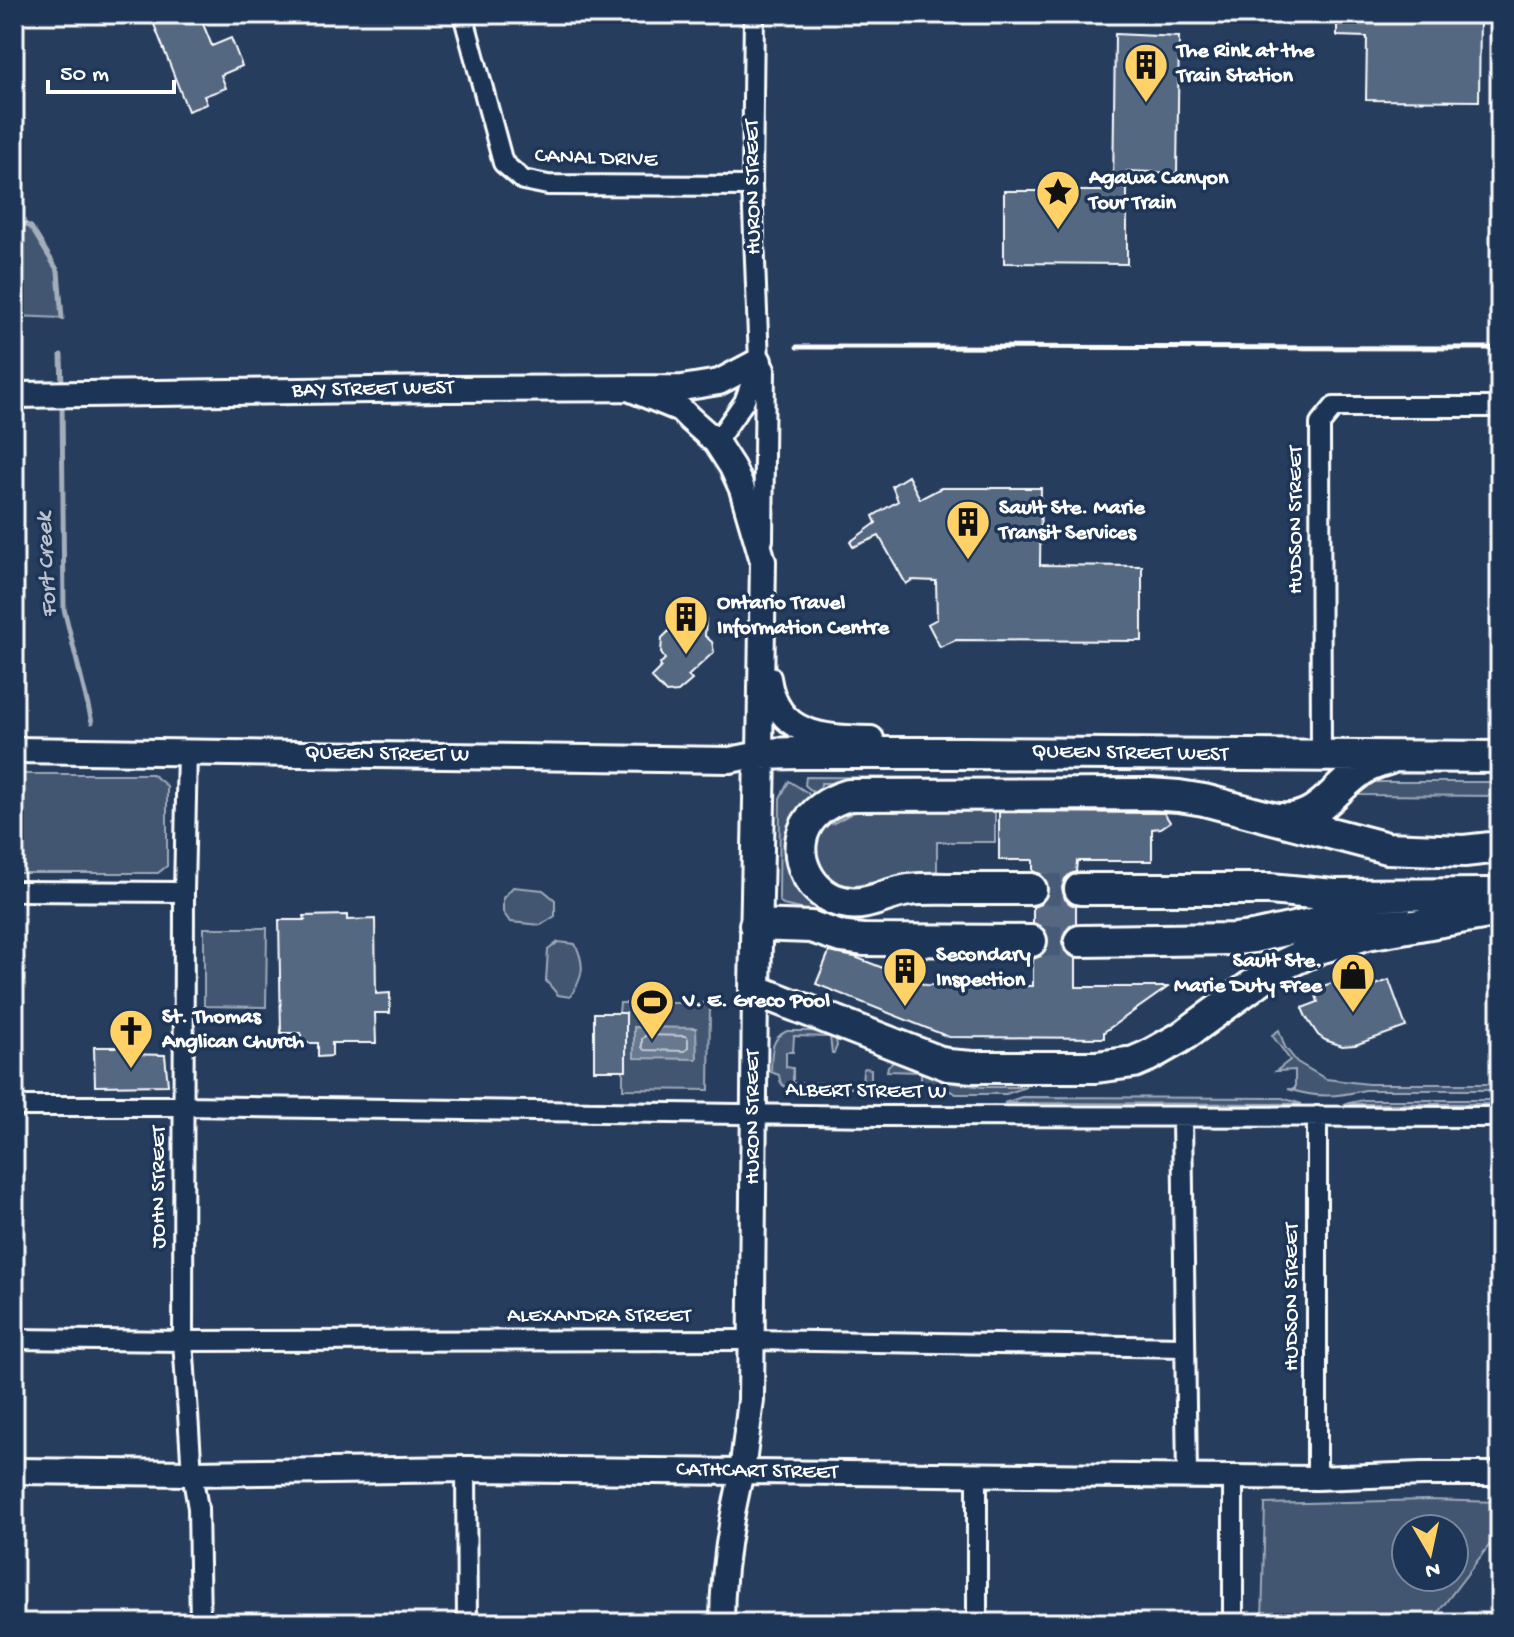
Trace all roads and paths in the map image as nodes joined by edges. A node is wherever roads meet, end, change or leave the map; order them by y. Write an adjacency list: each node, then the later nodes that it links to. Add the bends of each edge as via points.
1 (463, 14): 3 (street, CANAL DRIVE, via 503,163 523,180 548,185)
2 (754, 14): 3 (street, HURON STREET)
3 (752, 186): 4 (street, HURON STREET)
4 (759, 361): 5 (main road, via 719,382); 8 (street, HURON STREET, via 744,402); 9 (street, HURON STREET, via 765,369)
5 (631, 389): 6 (main road, BAY STREET WEST); 8 (main road, BAY STREET WEST, via 680,409)
6 (21, 395)
7 (1500, 407): 15 (street, HUDSON STREET, via 1334,407 1320,424)
8 (716, 442): 9 (main road, HURON STREET, via 742,489)
9 (763, 561): 10 (main road, HURON STREET)
10 (762, 635): 13 (main road, via 774,701 802,730); 14 (main road, HURON STREET)
11 (14, 750): 12 (main road, QUEEN STREET W)
12 (187, 751): 14 (main road, QUEEN STREET W, via 730,760); 23 (street, JOHN STREET)
13 (964, 753): 14 (highway, QUEEN STREET WEST); 15 (highway, QUEEN STREET WEST)
14 (760, 754): 25 (highway, HURON STREET)
15 (1321, 756): 16 (highway, QUEEN STREET WEST)
16 (1402, 756): 17 (highway, QUEEN STREET WEST); 18 (highway, via 1358,772 1309,815)
17 (1500, 757)
18 (1271, 818): 19 (highway, via 1387,848); 20 (highway, via 1204,800 1149,794 863,793 821,807 802,836 803,861 813,884 844,903 871,902 909,890)
19 (1500, 847)
20 (1031, 889)
21 (1080, 889): 24 (highway, via 1270,889)
22 (14, 891): 23 (street)
23 (184, 892): 30 (street, JOHN STREET)
24 (1497, 899): 27 (highway, via 1339,918 1235,939); 28 (highway, via 1319,948 1267,974 1164,1048 1109,1066 948,1065)
25 (755, 925): 26 (highway, via 811,927 864,940); 28 (highway, HURON STREET)
26 (1031, 941)
27 (1080, 941)
28 (755, 990): 31 (main road, HURON STREET)
29 (14, 1106): 30 (street, ALBERT STREET W)
30 (184, 1106): 31 (street, ALBERT STREET W); 37 (street, JOHN STREET)
31 (754, 1114): 34 (street, ALBERT STREET W); 36 (main road, HURON STREET)
32 (1317, 1116): 33 (street, ALBERT STREET W); 34 (street, ALBERT STREET W); 47 (street, HUDSON STREET)
33 (1500, 1117)
34 (1182, 1118): 38 (street)
35 (14, 1339): 37 (street, ALEXANDRA STREET)
36 (752, 1340): 37 (street, ALEXANDRA STREET); 38 (street, ALEXANDRA STREET); 41 (main road, HURON STREET)
37 (183, 1341): 42 (street, JOHN STREET)
38 (1185, 1347): 45 (street)
39 (466, 1469): 41 (main road, CATHCART STREET); 42 (main road, CATHCART STREET); 49 (street)
40 (14, 1471): 42 (main road, CATHCART STREET)
41 (742, 1472): 44 (street, CATHCART STREET); 50 (street, HURON STREET, via 730,1520)
42 (192, 1473): 48 (street, JOHN STREET, via 198,1508)
43 (1500, 1474): 47 (street, CATHCART STREET)
44 (977, 1475): 45 (street, CATHCART STREET); 51 (street)
45 (1187, 1477): 46 (street, CATHCART STREET)
46 (1233, 1478): 47 (street, CATHCART STREET); 52 (street)
47 (1317, 1478)
48 (200, 1623)
49 (467, 1623)
50 (722, 1623)
51 (977, 1623)
52 (1233, 1623)

